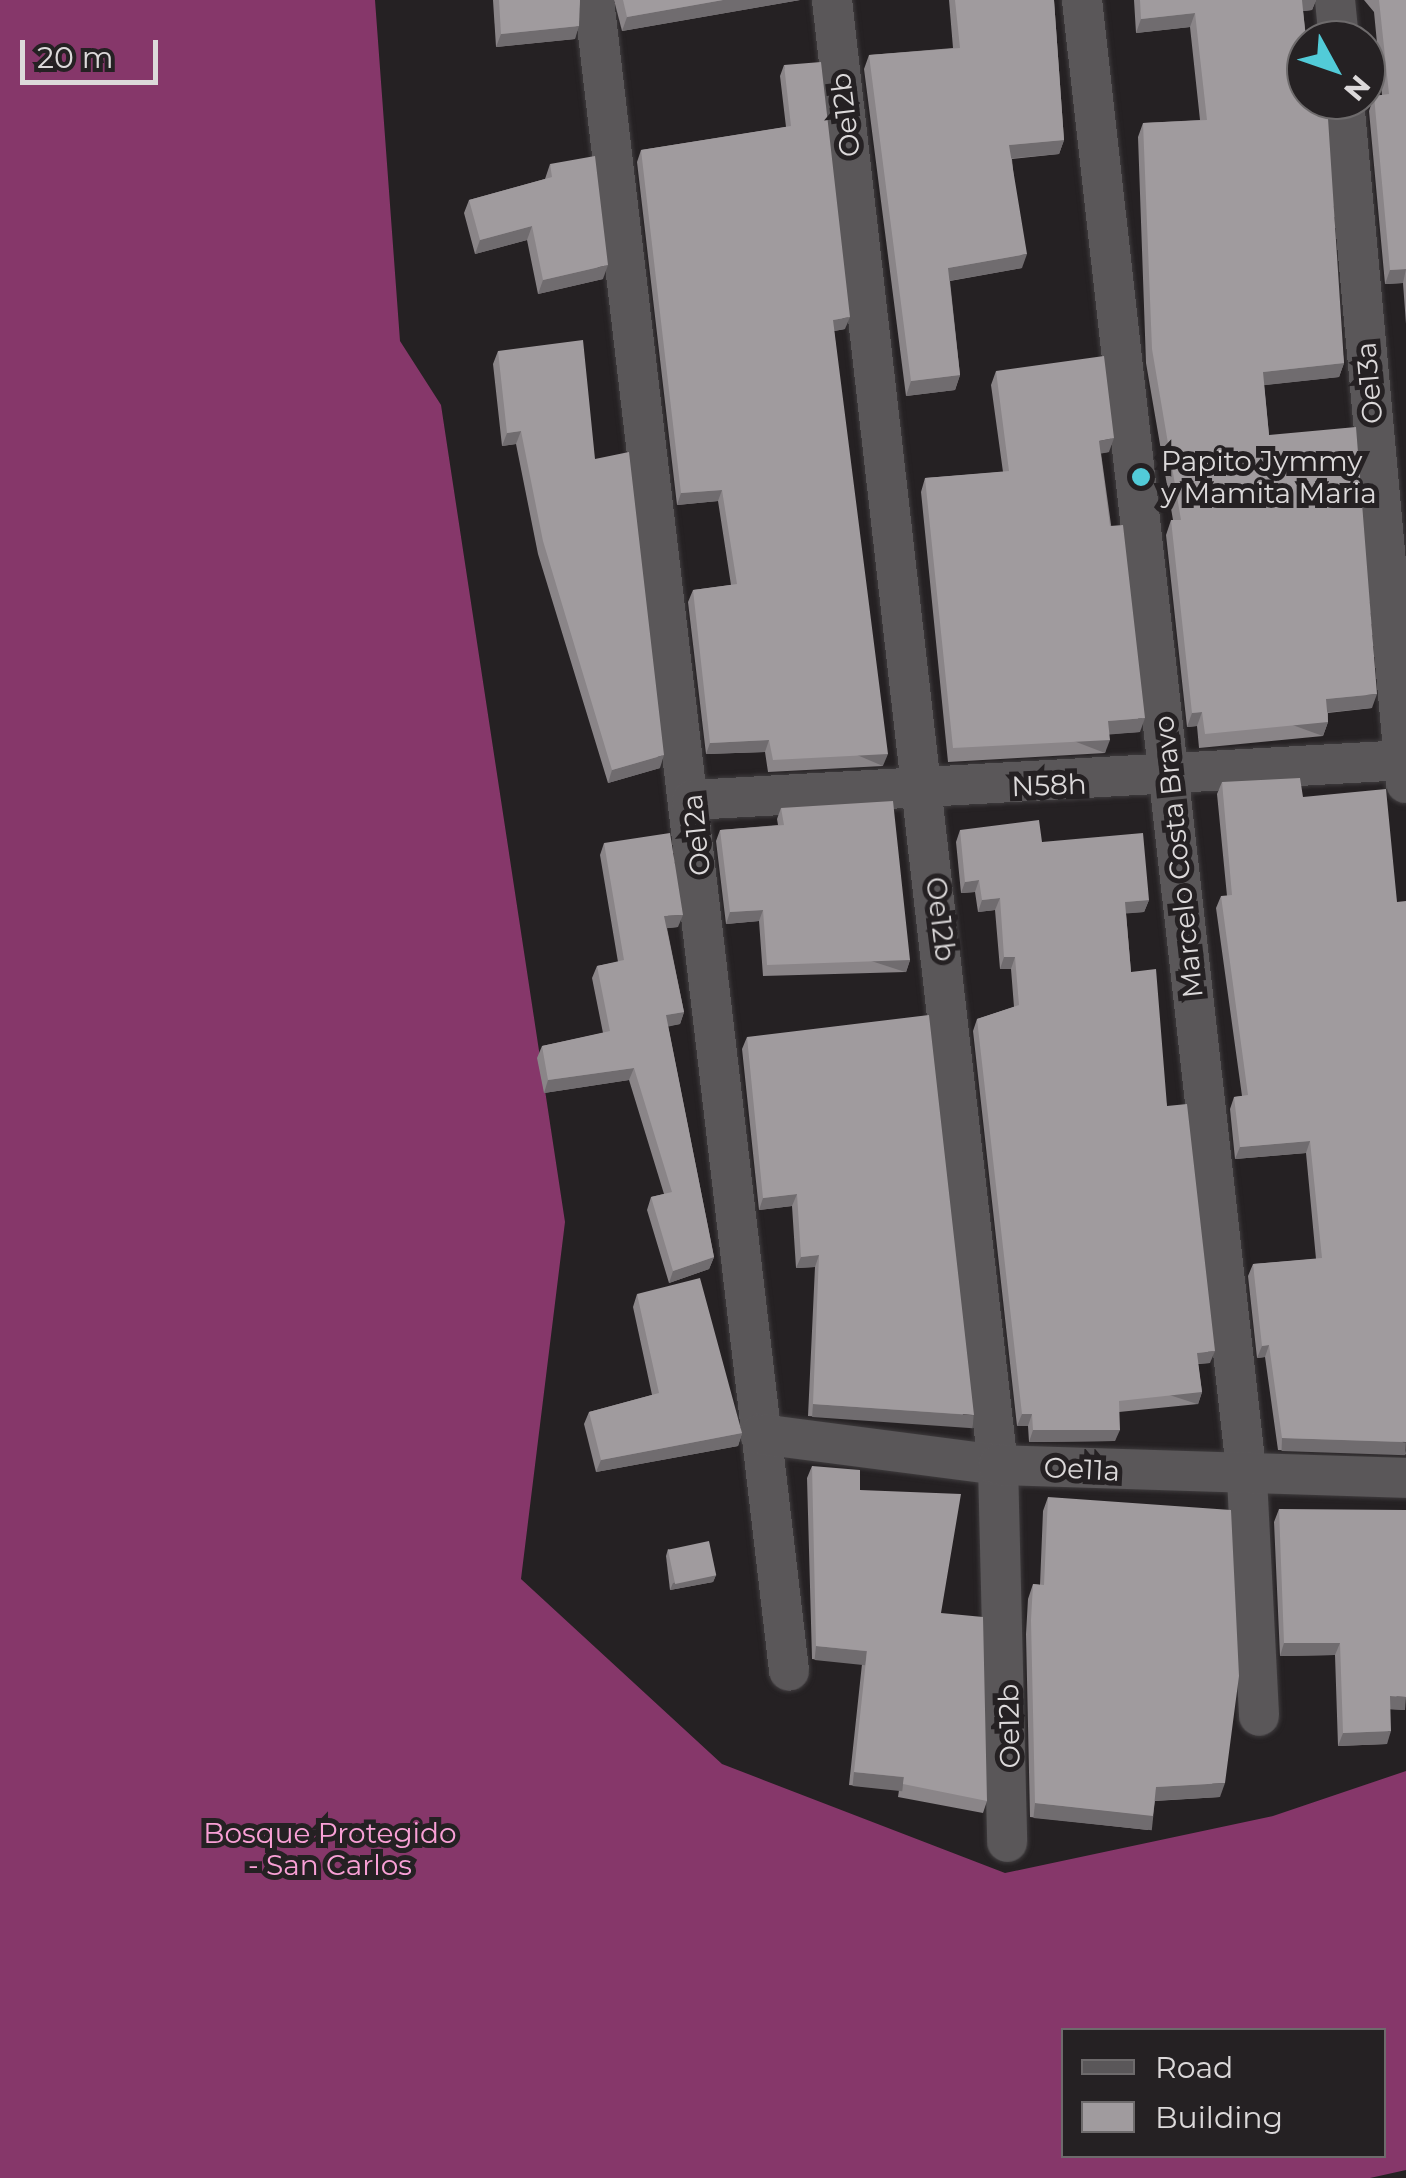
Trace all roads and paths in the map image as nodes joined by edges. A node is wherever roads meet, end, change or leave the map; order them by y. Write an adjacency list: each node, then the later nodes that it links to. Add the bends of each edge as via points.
1 (594, 0): 8 (street, Oe12a)
2 (832, 0): 7 (street, Oe12b)
3 (1082, 0): 6 (street, Marcelo Costa Bravo)
4 (1346, 120): 5 (street, Oe13a)
5 (1405, 768): 6 (street, N58h)
6 (1170, 780): 7 (street, N58h); 11 (street, Marcelo Costa Bravo)
7 (924, 790): 8 (street, N58h); 10 (street, Oe12b)
8 (692, 800): 9 (street, Oe12a)
9 (760, 1434): 10 (street, Oe11a); 13 (street, Oe12a)
10 (998, 1464): 11 (street, Oe11a); 15 (street, Oe12b)
11 (1247, 1478): 12 (street, Oe11a); 14 (street, Marcelo Costa Bravo)
12 (1406, 1478)
13 (788, 1670)
14 (1260, 1716)
15 (1007, 1842)

